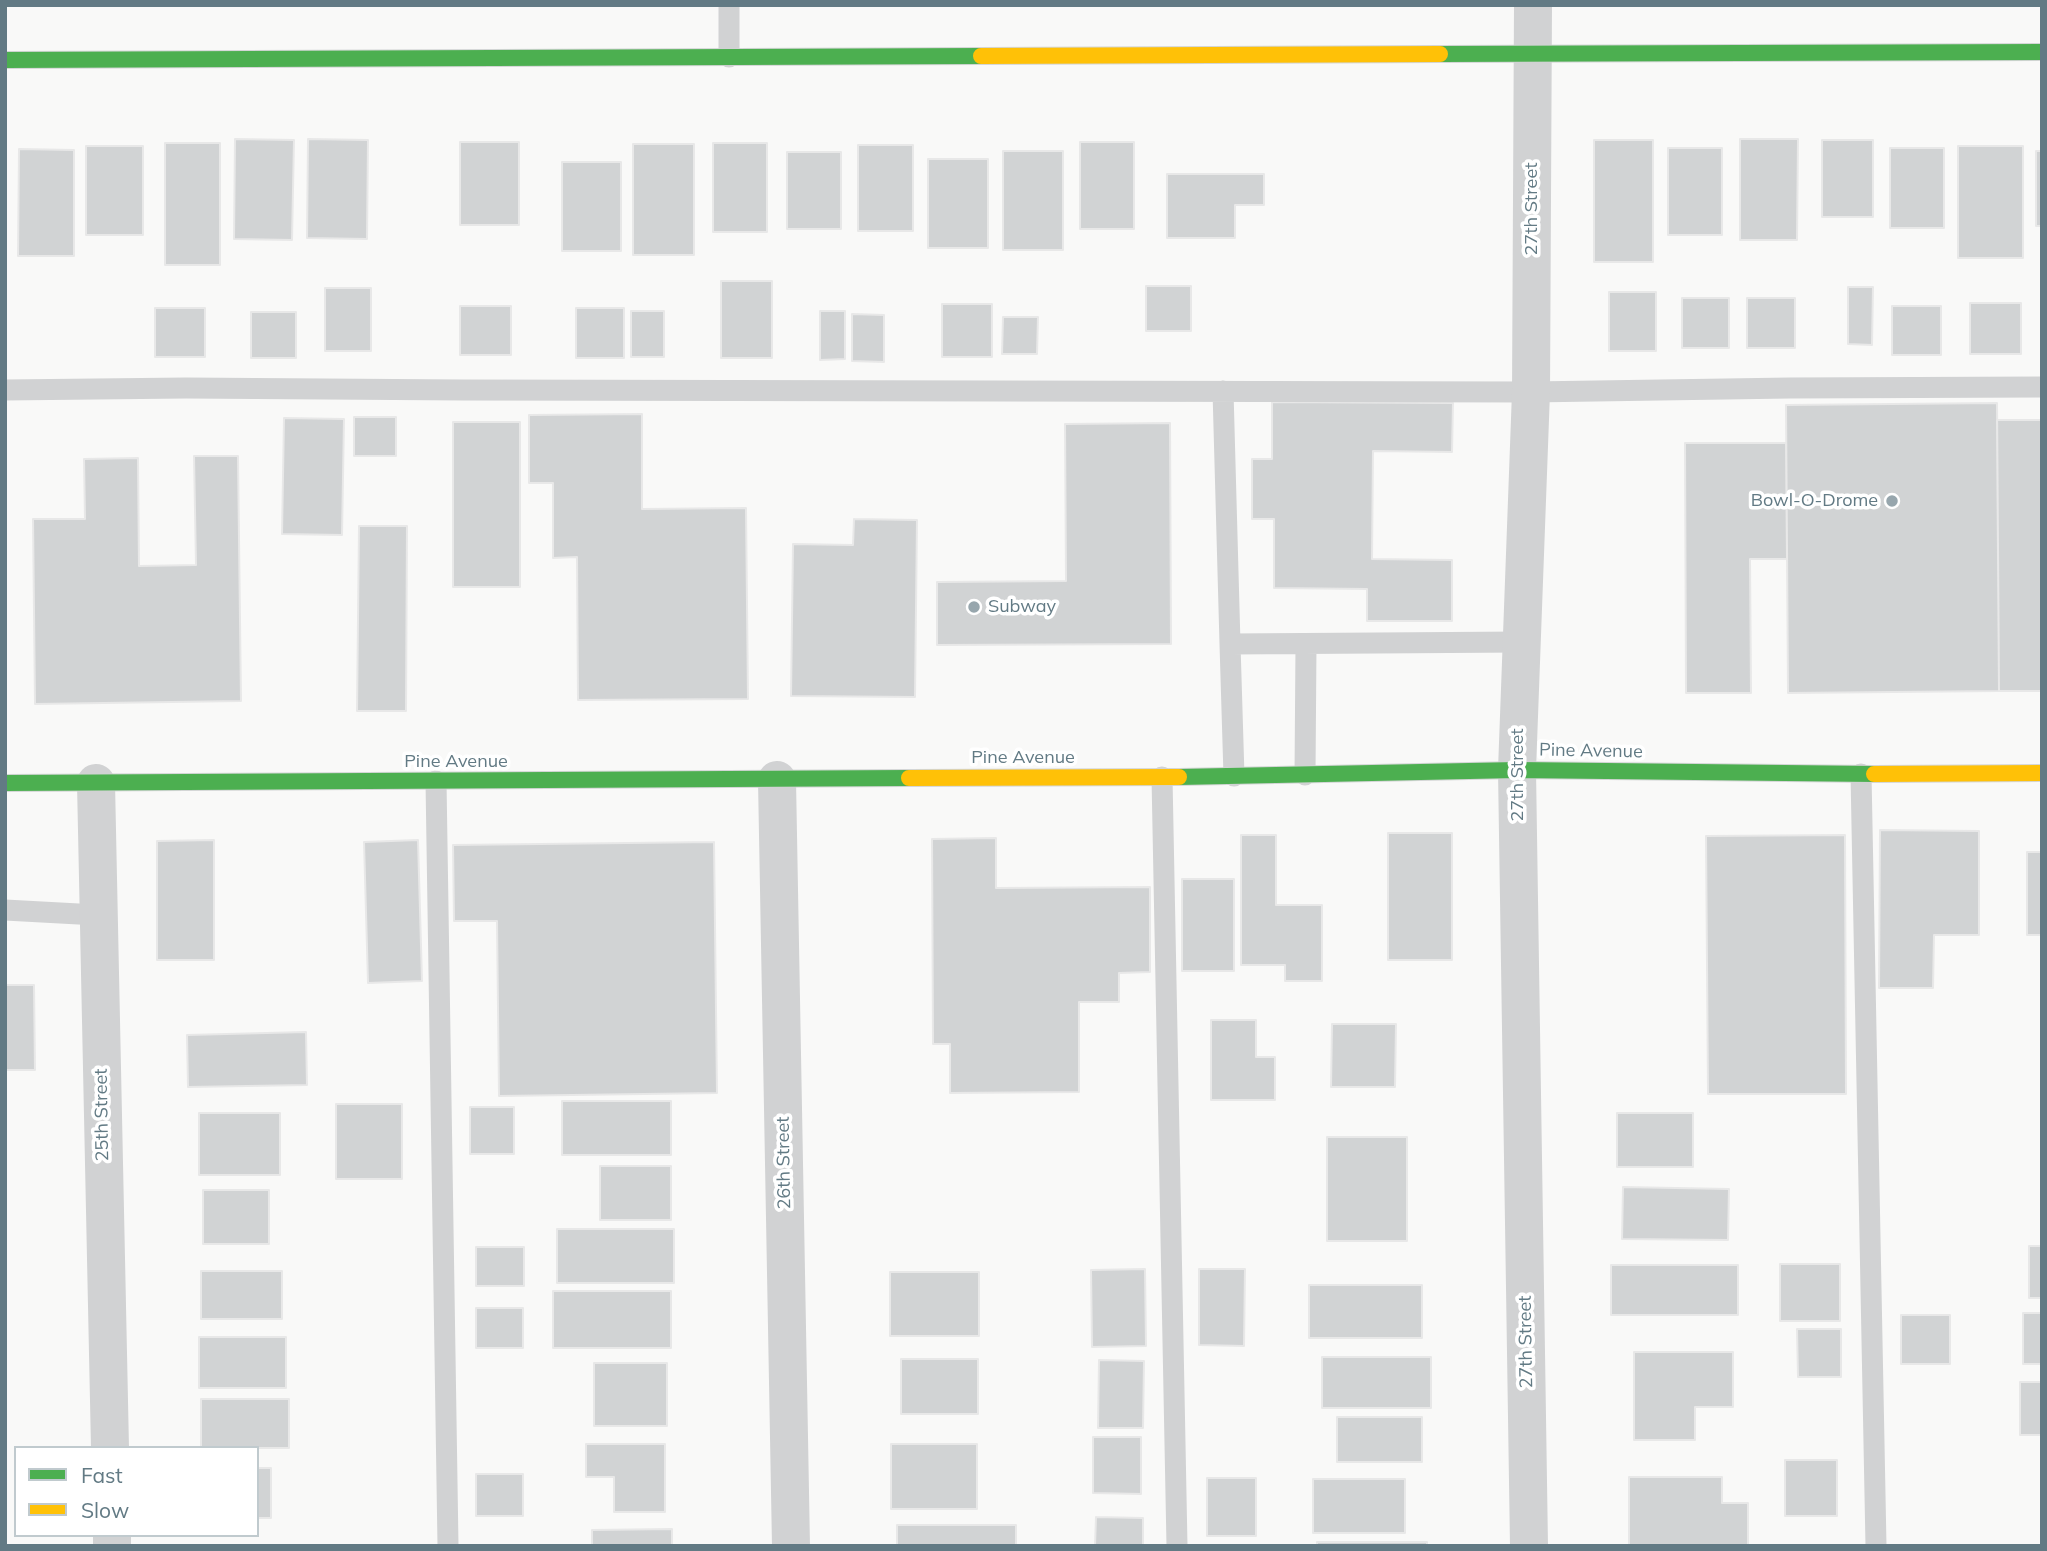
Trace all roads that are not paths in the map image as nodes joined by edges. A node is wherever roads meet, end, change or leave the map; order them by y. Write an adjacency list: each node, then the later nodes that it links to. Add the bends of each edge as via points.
1 (729, 5): 5 (lane)
2 (1533, 5): 4 (street, 27th Street)
3 (2042, 52): 4 (main road)
4 (1532, 53): 5 (main road); 10 (street, 27th Street)
5 (729, 57): 6 (main road)
6 (5, 60)
7 (2042, 387): 10 (lane)
8 (5, 390): 9 (lane)
9 (1223, 391): 10 (lane); 12 (lane)
10 (1531, 392): 11 (street, 27th Street)
11 (1522, 642): 13 (lane); 14 (street, 27th Street)
12 (1230, 645): 13 (lane); 19 (lane)
13 (1306, 645): 17 (lane)
14 (1517, 770): 15 (main road, Pine Avenue); 17 (main road, Pine Avenue); 30 (street, 27th Street)
15 (1861, 774): 16 (main road, Pine Avenue); 31 (lane)
16 (2042, 774)
17 (1305, 775): 19 (main road, Pine Avenue)
18 (1162, 776): 19 (main road, Pine Avenue); 20 (main road, Pine Avenue); 29 (lane)
19 (1234, 776)
20 (777, 780): 21 (main road, Pine Avenue); 28 (street, 26th Street)
21 (436, 781): 23 (main road, Pine Avenue); 27 (lane)
22 (5, 783): 23 (main road, Pine Avenue)
23 (96, 783): 25 (street, 25th Street)
24 (5, 909): 25 (lane)
25 (97, 915): 26 (street, 25th Street)
26 (110, 1446)
27 (448, 1546)
28 (791, 1546)
29 (1177, 1546)
30 (1529, 1546)
31 (1875, 1546)

